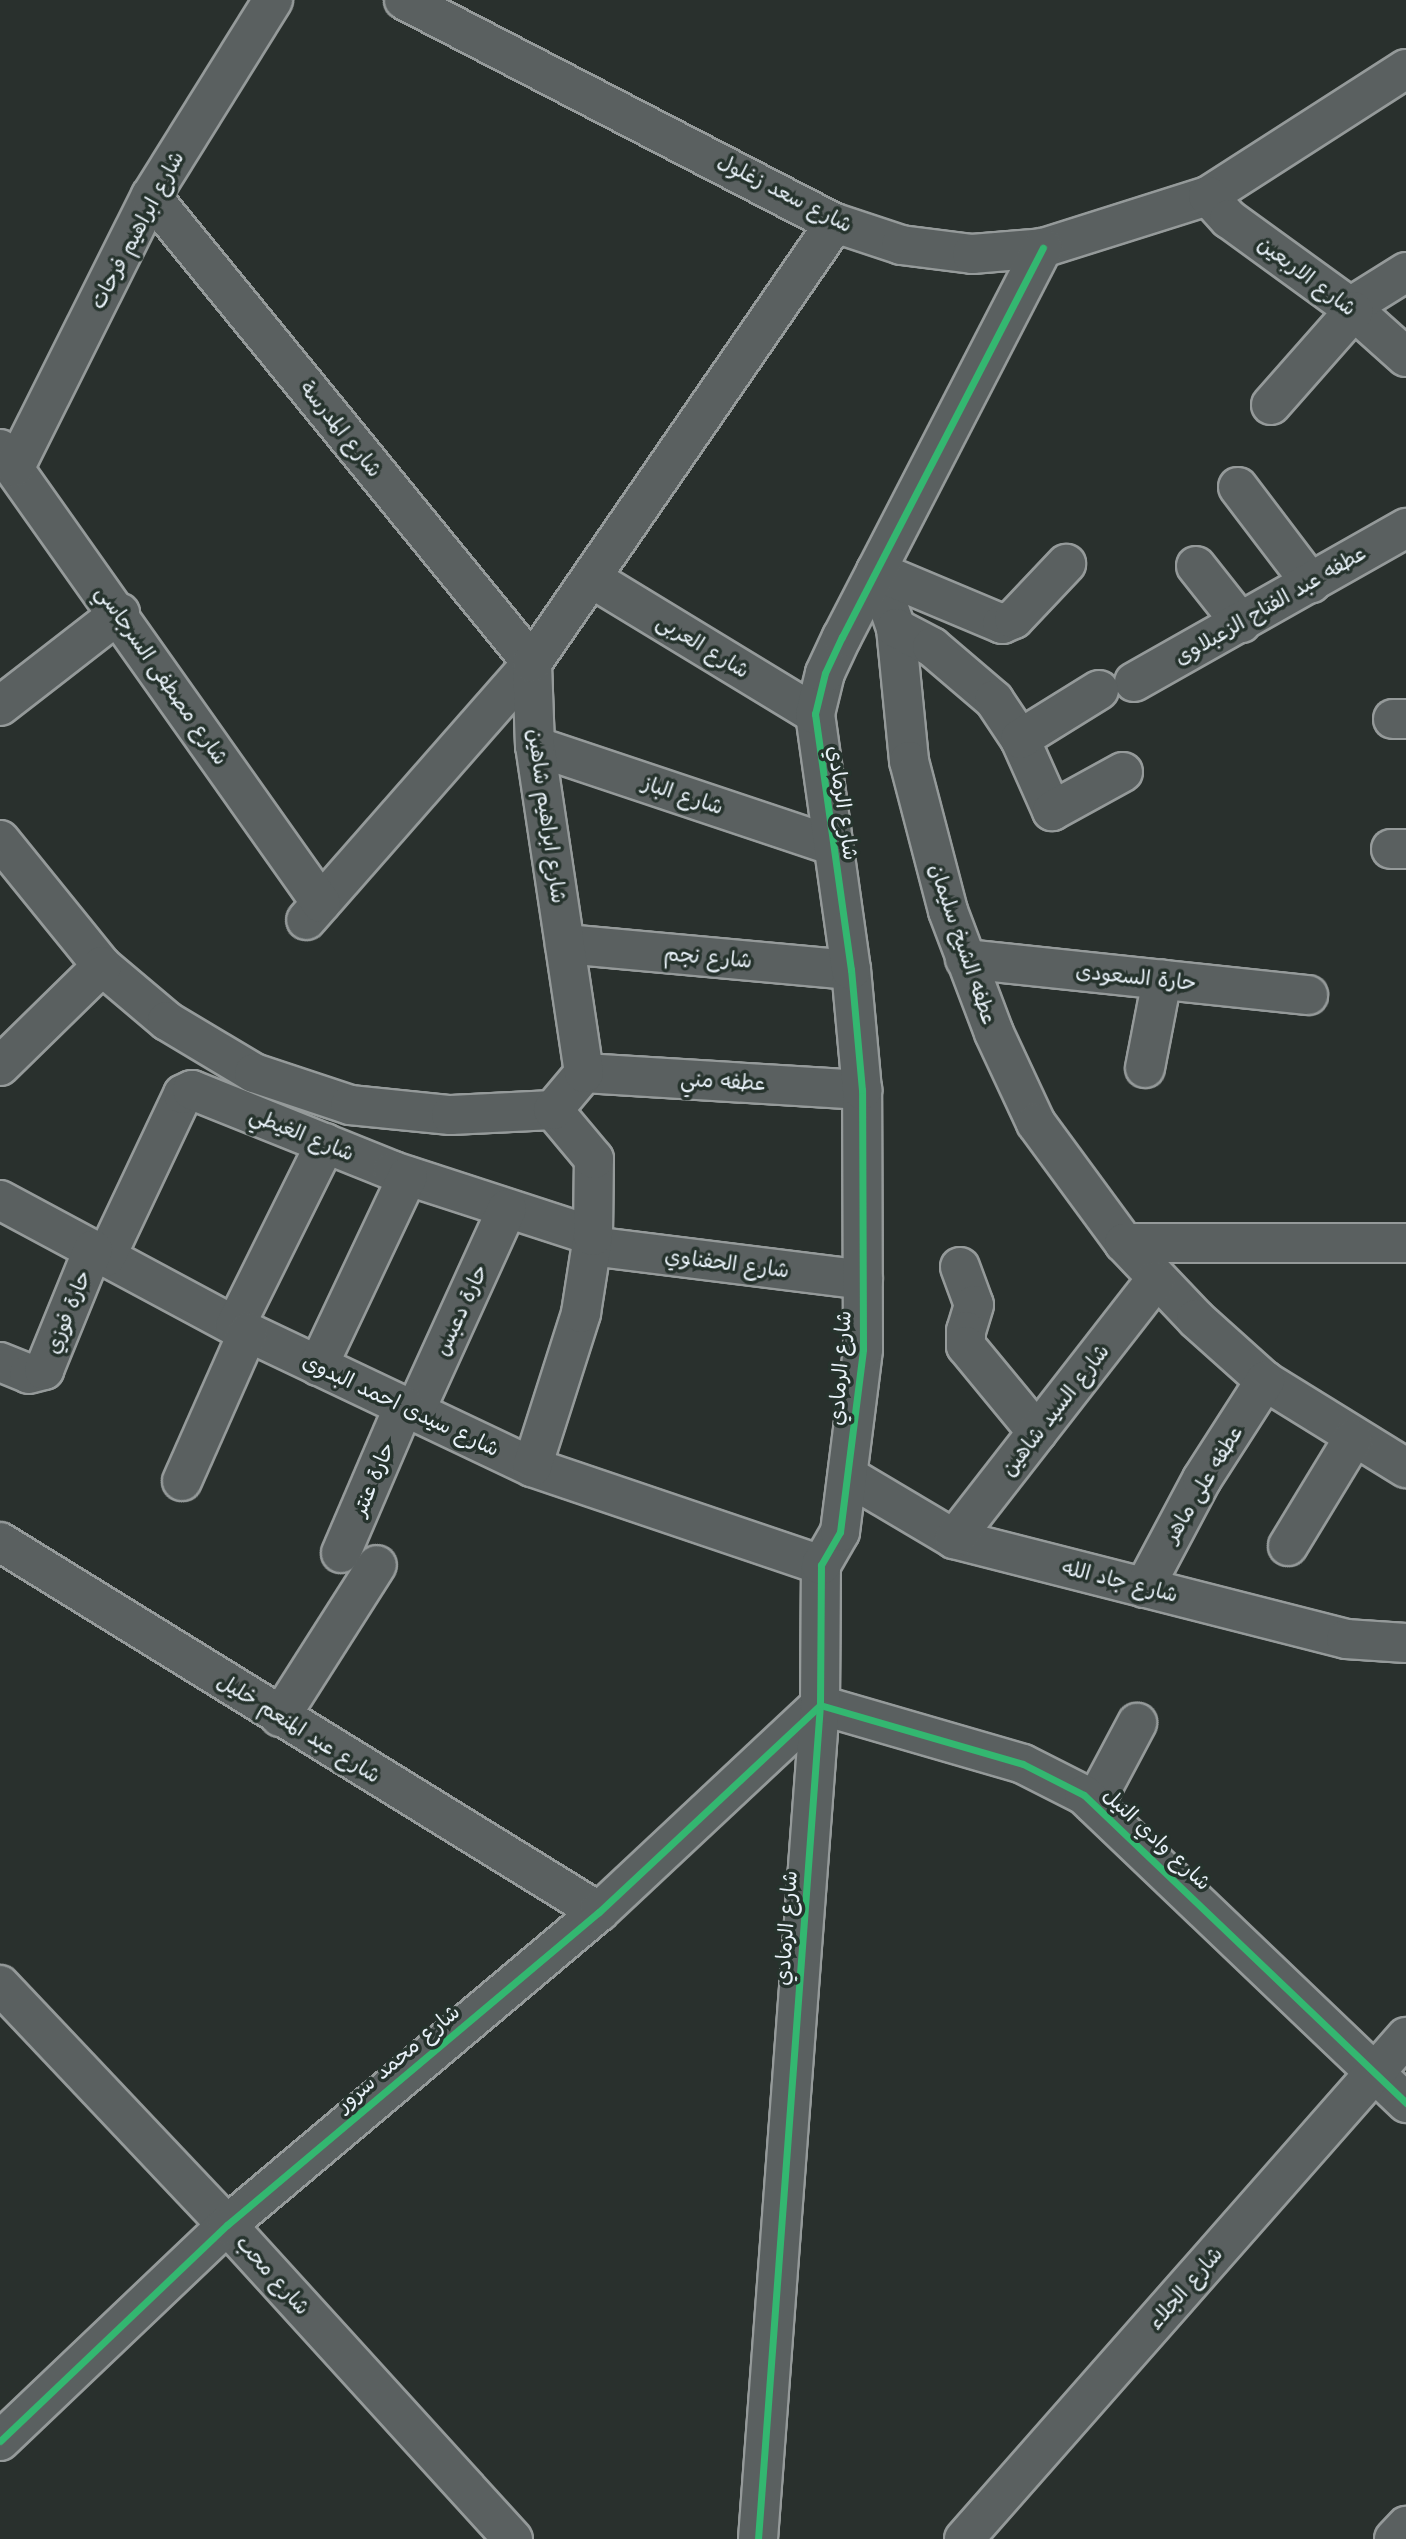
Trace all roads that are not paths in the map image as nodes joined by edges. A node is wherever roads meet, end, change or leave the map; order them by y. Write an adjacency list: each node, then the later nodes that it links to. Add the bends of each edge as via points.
1 (274, 0): 4 (street, شارع ابراهيم فرحات)
2 (404, 0): 6 (street, شارع سعد زغلول)
3 (1406, 69): 5 (street, شارع سعد زغلول)
4 (151, 196): 12 (street, شارع ابراهيم فرحات); 23 (street, شارع المدرسة)
5 (1208, 196): 7 (street, شارع سعد زغلول); 9 (street, شارع الاربعين, via 1229,219)
6 (835, 223): 7 (street, شارع سعد زغلول, via 901,245 972,254); 18 (street)
7 (1043, 248): 17 (street, شارع الرمادي)
8 (1406, 272): 9 (street)
9 (1352, 309): 10 (street, شارع الاربعين); 11 (street)
10 (1406, 357)
11 (1271, 405)
12 (7, 458): 20 (street, شارع مصطفى السرجاسي)
13 (1238, 487): 19 (street)
14 (1406, 528): 19 (street, عطفه عبد الفتاح الزعبلاوى)
15 (1066, 565): 17 (street, via 1014,619 1002,624)
16 (1196, 566): 21 (street)
17 (876, 571): 22 (street, عطفه الشيخ سليمان); 25 (street, شارع الرمادي, via 825,673)
18 (591, 578): 23 (street); 25 (street, شارع العربى)
19 (1311, 583): 21 (street, عطفه عبد الفتاح الزعبلاوى)
20 (120, 613): 23 (street, شارع مصطفى السرجاسي, via 314,911); 24 (street)
21 (1241, 622): 26 (street, عطفه عبد الفتاح الزعبلاوى)
22 (896, 628): 26 (street, via 965,671 994,700); 32 (street, عطفه الشيخ سليمان, via 909,761)
23 (532, 663): 27 (street, شارع ابراهيم شاهين)
24 (0, 706)
25 (814, 714): 30 (street, شارع الرمادي)
26 (1020, 739): 28 (street, via 1054,812)
27 (535, 746): 30 (street, شارع الباز); 31 (street, شارع ابراهيم شاهين)
28 (1123, 772)
29 (0, 840): 33 (street)
30 (831, 845): 34 (street, شارع الرمادي)
31 (565, 944): 34 (street, شارع نجم); 39 (street, شارع ابراهيم شاهين)
32 (965, 959): 35 (street, حارة السعودى); 47 (street, عطفه الشيخ سليمان, via 1036,1123)
33 (102, 966): 37 (street); 41 (street, via 209,1050 254,1073 338,1101 451,1115)
34 (851, 970): 40 (street, شارع الرمادي)
35 (1162, 980): 36 (street, حارة السعودى); 38 (street)
36 (1308, 995)
37 (0, 1066)
38 (1145, 1068)
39 (584, 1073): 40 (street, عطفه مني); 41 (street)
40 (862, 1090): 51 (street, شارع الرمادي)
41 (553, 1110): 46 (street, via 594,1159)
42 (326, 1143): 43 (street, شارع الغيطي); 49 (street, شارع الغيطي, via 196,1090 186,1092); 53 (street)
43 (408, 1176): 45 (street, شارع الغيطي); 55 (street)
44 (0, 1200): 49 (street, شارع سيدى احمد البدوى)
45 (508, 1209): 46 (street, شارع الغيطي); 57 (street, حارة دعبس)
46 (592, 1241): 51 (street, شارع الحفناوي); 60 (street, via 581,1313)
47 (1124, 1243): 48 (street); 52 (street, عطفه الشيخ سليمان)
48 (1406, 1243)
49 (99, 1254): 53 (street, شارع سيدى احمد البدوى); 54 (street, حارة فوزي, via 44,1370 29,1374)
50 (960, 1267): 58 (street, via 974,1305 966,1346)
51 (863, 1280): 62 (street, شارع الرمادي, via 863,1349)
52 (1155, 1281): 56 (street, عطفه الشيخ سليمان); 58 (street, شارع السيد شاهين)
53 (242, 1329): 55 (street, شارع سيدى احمد البدوى); 63 (street)
54 (0, 1362)
55 (318, 1366): 57 (street, شارع سيدى احمد البدوى)
56 (1265, 1381): 59 (street, عطفه الشيخ سليمان); 70 (street, عطفه على ماهر, via 1202,1479)
57 (409, 1409): 60 (street, شارع سيدى احمد البدوى); 67 (street, حارة عنتر)
58 (1037, 1432): 64 (street, شارع السيد شاهين)
59 (1353, 1439): 61 (street, عطفه الشيخ سليمان); 66 (street)
60 (532, 1466): 69 (street, شارع سيدى احمد البدوى)
61 (1406, 1468)
62 (848, 1476): 64 (street, شارع جاد الله); 69 (street, شارع الرمادي, via 840,1532)
63 (182, 1481)
64 (954, 1539): 70 (street, شارع جاد الله)
65 (0, 1542): 73 (street, شارع عبد المنعم خليل)
66 (1288, 1546)
67 (341, 1553)
68 (377, 1565): 73 (street)
69 (821, 1565): 72 (street, شارع الرمادي)
70 (1144, 1588): 71 (street, شارع جاد الله, via 1346,1639)
71 (1406, 1643)
72 (820, 1705): 75 (street, شارع وادي النيل, via 1023,1763 1055,1777); 76 (street, شارع محمد سرور); 85 (street, شارع الرمادي)
73 (280, 1717): 76 (street, شارع عبد المنعم خليل)
74 (1137, 1723): 75 (street)
75 (1094, 1804): 79 (street, شارع وادي النيل)
76 (599, 1912): 81 (street, شارع محمد سرور)
77 (0, 1985): 81 (street, شارع محب)
78 (1406, 2037): 79 (street, شارع الجلاء)
79 (1377, 2070): 80 (street, شارع وادي النيل); 86 (street, شارع الجلاء)
80 (1406, 2103)
81 (227, 2225): 82 (street, شارع محمد سرور); 84 (street, شارع محب)
82 (0, 2441)
83 (1406, 2526): 87 (street)
84 (513, 2539)
85 (758, 2539)
86 (964, 2539)
87 (1394, 2539)

